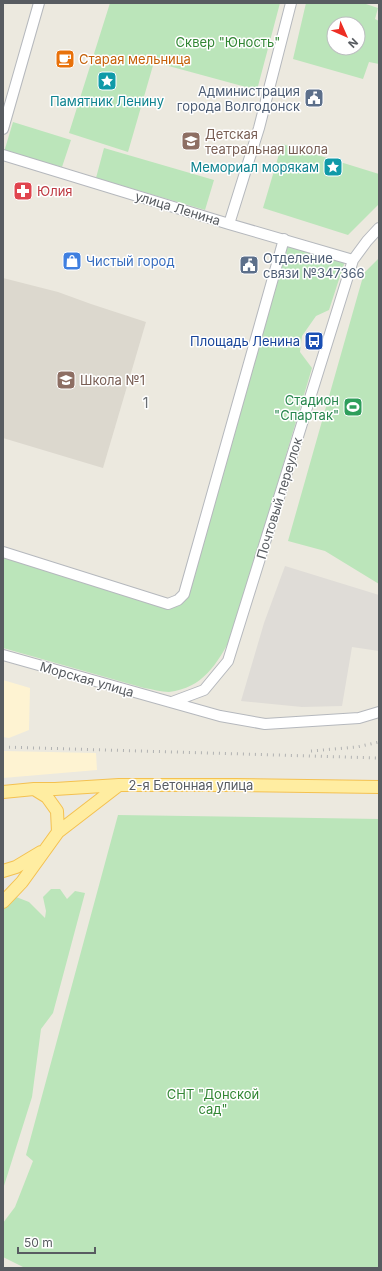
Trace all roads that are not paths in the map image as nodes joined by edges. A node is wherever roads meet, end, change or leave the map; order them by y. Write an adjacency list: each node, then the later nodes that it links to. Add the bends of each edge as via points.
1 (39, 3): 3 (street)
2 (292, 3): 5 (street, via 259,128)
3 (3, 129)
4 (3, 156): 5 (street, улица Ленина)
5 (229, 224): 7 (street, улица Ленина)
6 (379, 228): 8 (street, Почтовый переулок)
7 (284, 239): 8 (street, улица Ленина); 9 (street, via 184,594 168,604)
8 (353, 260): 11 (street, Почтовый переулок, via 228,661 204,690)
9 (3, 552)
10 (3, 655): 11 (street, Морская улица)
11 (172, 702): 12 (street, Морская улица, via 220,716 265,724 359,718)
12 (379, 712)
13 (119, 785): 14 (main road, 2-я Бетонная улица); 15 (main road, 2-я Бетонная улица); 17 (main road)
14 (379, 787)
15 (34, 789): 16 (main road, 2-я Бетонная улица); 17 (main road, via 47,797 57,811)
16 (3, 792)
17 (58, 832): 18 (main road)
18 (47, 848): 19 (main road, via 16,867); 20 (main road, via 22,882)
19 (3, 871)
20 (3, 902)

